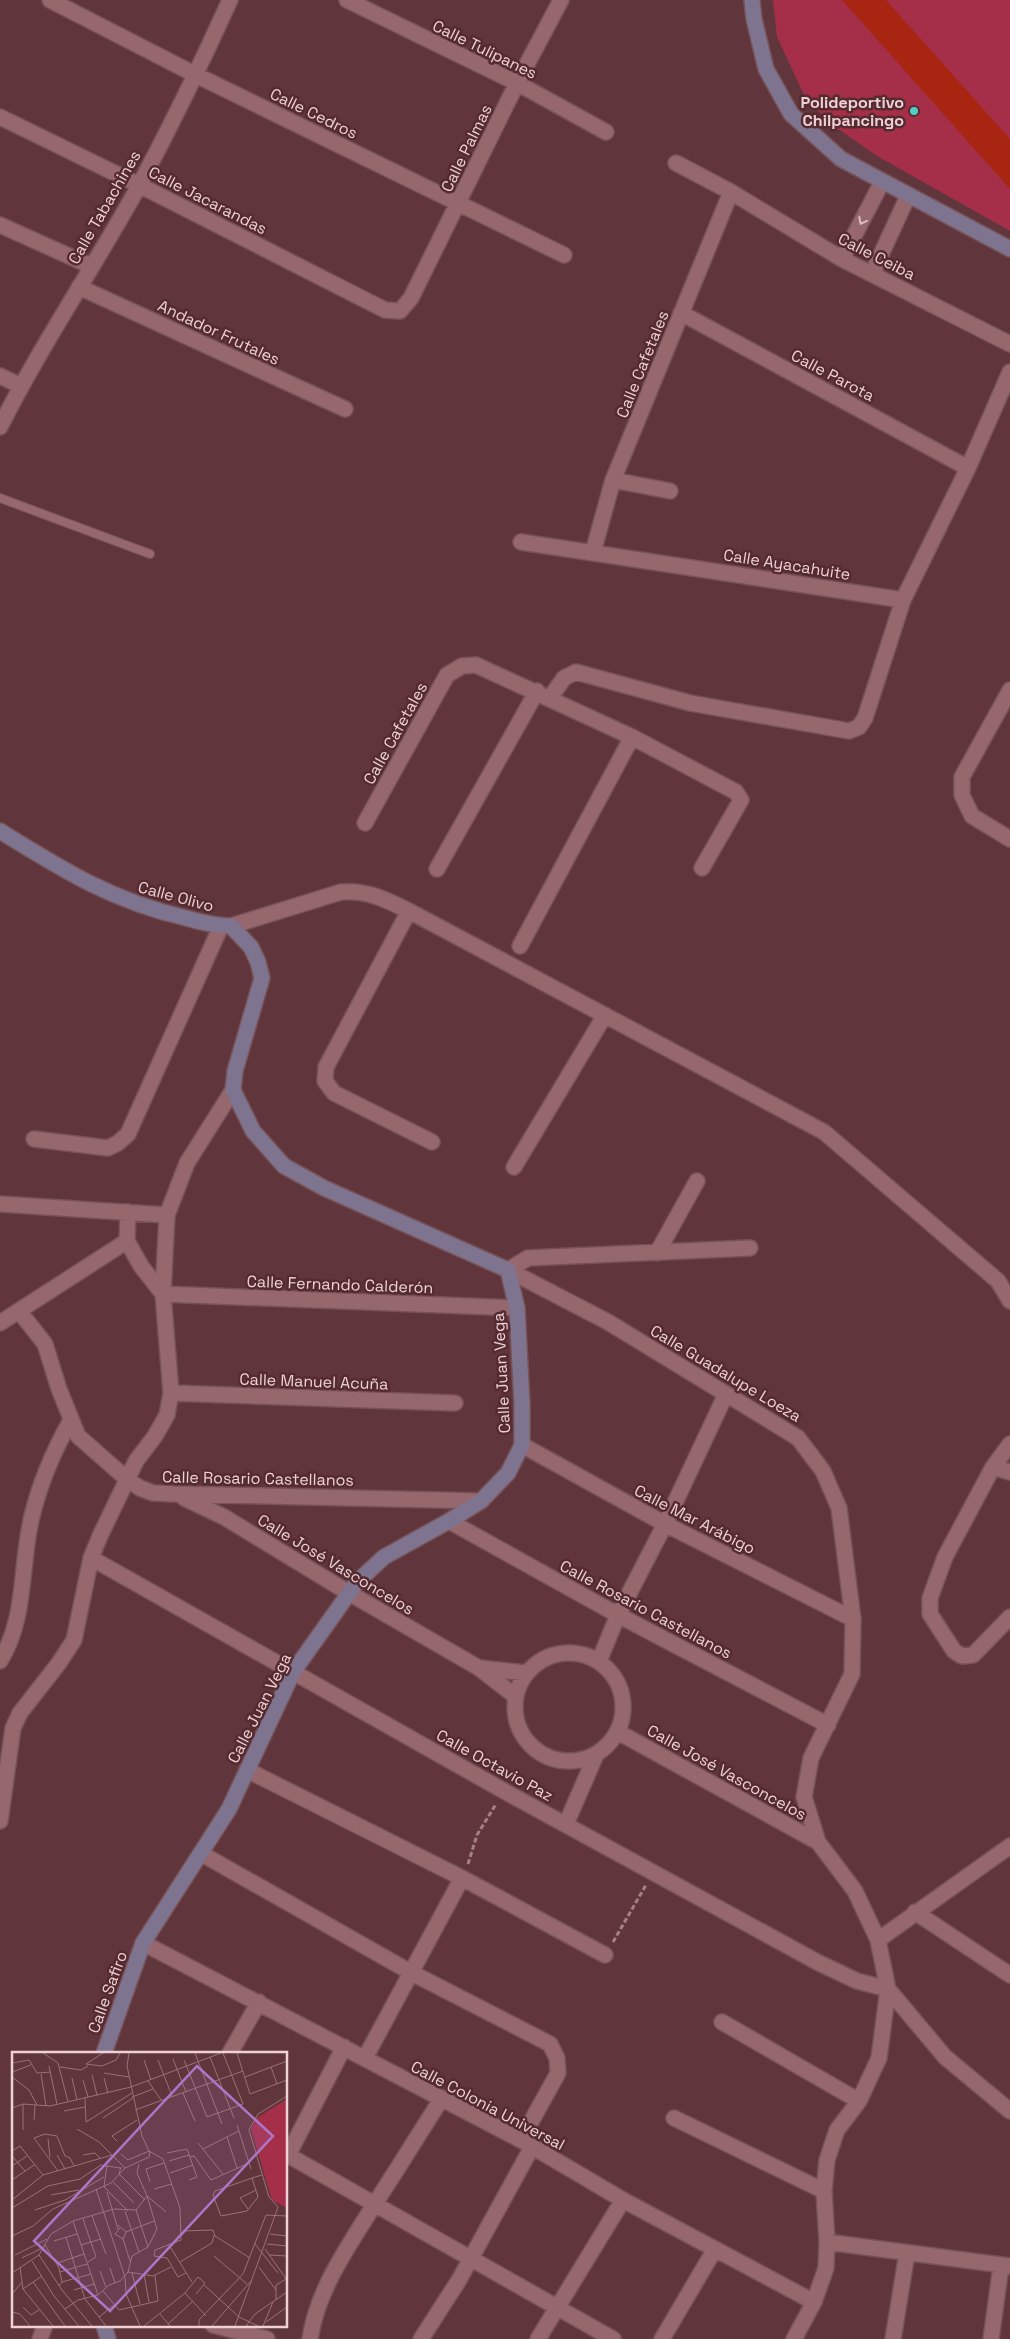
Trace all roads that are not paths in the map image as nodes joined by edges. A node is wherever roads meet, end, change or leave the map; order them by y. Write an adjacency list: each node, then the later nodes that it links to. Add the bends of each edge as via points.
1 (50, 0): 6 (street, Calle Cedros)
2 (230, 0): 6 (street, Calle Tabachines)
3 (347, 0): 7 (street, Calle Tulipanes)
4 (561, 0): 7 (street, Calle Palmas)
5 (752, 0): 11 (street, via 766,69 791,114 841,159)
6 (196, 75): 12 (street, Calle Tabachines); 15 (street, Calle Cedros)
7 (517, 83): 9 (street, Calle Tulipanes); 15 (street, Calle Palmas)
8 (0, 117): 12 (street, Calle Jacarandas)
9 (606, 132)
10 (676, 163): 13 (street, Calle Ceiba)
11 (882, 182): 14 (street); 19 (street, one-way to 19)
12 (139, 185): 20 (street, Calle Tabachines); 23 (street, Calle Jacarandas, via 385,310)
13 (731, 192): 19 (street, Calle Ceiba); 24 (street, Calle Cafetales)
14 (908, 196): 17 (street); 21 (street)
15 (459, 202): 18 (street, Calle Cedros); 23 (street, Calle Palmas, via 411,298)
16 (0, 225): 20 (street)
17 (1010, 249)
18 (564, 255)
19 (842, 259): 21 (street, Calle Ceiba)
20 (91, 266): 22 (street, Calle Tabachines)
21 (872, 274): 25 (street, Calle Ceiba)
22 (79, 287): 28 (street, Calle Tabachines); 29 (street, Andador Frutales)
23 (400, 310)
24 (682, 313): 31 (street, Calle Parota); 32 (street, Calle Cafetales)
25 (1010, 344)
26 (1010, 372): 31 (street)
27 (0, 376): 28 (street)
28 (21, 386): 30 (street, Calle Tabachines)
29 (345, 409)
30 (0, 427)
31 (968, 468): 38 (street)
32 (613, 480): 33 (street); 36 (street, Calle Cafetales)
33 (670, 491)
34 (0, 498): 37 (lane)
35 (520, 542): 36 (street, Calle Ayacahuite)
36 (593, 552): 38 (street, Calle Ayacahuite)
37 (150, 554)
38 (903, 600): 40 (street, via 865,718 859,727 849,730 690,703 576,672)
39 (1010, 690): 44 (street, via 962,777 962,796 972,816)
40 (543, 695): 41 (street); 42 (street, Calle Cafetales, via 476,665 462,666 447,675); 46 (street)
41 (632, 737): 45 (street, via 740,796 741,800); 49 (street)
42 (365, 823)
43 (0, 831): 48 (street, Calle Olivo, via 72,876 125,901)
44 (1010, 839)
45 (702, 868)
46 (437, 869)
47 (409, 911): 48 (street, Calle Olivo, via 374,894 341,892); 50 (street); 53 (street, via 326,1067 325,1080 334,1093)
48 (226, 926): 51 (street, via 251,947 262,978 235,1071); 52 (street, via 128,1134 108,1148)
49 (520, 946)
50 (605, 1015): 54 (street); 63 (street, via 824,1132)
51 (233, 1090): 58 (street, via 187,1163); 62 (street, via 253,1130 284,1166 324,1188)
52 (34, 1139)
53 (432, 1142)
54 (514, 1167)
55 (697, 1181): 61 (street)
56 (0, 1204): 57 (street)
57 (128, 1212): 58 (street); 59 (street)
58 (168, 1215): 64 (street)
59 (127, 1240): 64 (street, via 141,1266); 67 (street)
60 (750, 1248): 61 (street)
61 (657, 1252): 62 (street, via 528,1258)
62 (508, 1270): 66 (street, Calle Juan Vega); 70 (street, Calle Guadalupe Loeza, via 608,1322)
63 (1004, 1277): 65 (street)
64 (163, 1294): 66 (street, Calle Fernando Calderón); 69 (street)
65 (1010, 1301)
66 (517, 1308): 74 (street, Calle Juan Vega)
67 (19, 1311): 68 (street); 72 (street, Calle Rosario Castellanos, via 45,1344)
68 (0, 1323)
69 (171, 1393): 71 (street, Calle Manuel Acuña); 77 (street, via 166,1415 136,1461)
70 (726, 1394): 81 (street); 86 (street, Calle Guadalupe Loeza, via 798,1438 823,1471 839,1508)
71 (455, 1404)
72 (71, 1420): 77 (street, Calle Rosario Castellanos, via 78,1436); 87 (street, via 55,1448 32,1516 21,1597 7,1650)
73 (1010, 1444): 75 (street)
74 (522, 1445): 79 (street, Calle Juan Vega, via 508,1473); 81 (street, Calle Mar Arábigo)
75 (993, 1467): 76 (street); 85 (street, via 945,1557 930,1598 930,1614 954,1651 962,1656 973,1655)
76 (1010, 1472)
77 (128, 1480): 78 (street, Calle Rosario Castellanos, via 153,1493); 82 (street)
78 (174, 1494): 79 (street, Calle Rosario Castellanos); 83 (street, Calle José Vasconcelos, via 224,1517)
79 (481, 1501): 80 (street, Calle Juan Vega)
80 (449, 1521): 83 (street, Calle Juan Vega, via 384,1557); 84 (street, Calle Rosario Castellanos)
81 (665, 1524): 84 (street); 86 (street, Calle Mar Arábigo)
82 (91, 1558): 90 (street, Calle Octavio Paz); 97 (street, via 74,1640 20,1713 13,1728)
83 (349, 1593): 89 (street, Calle José Vasconcelos); 90 (street, Calle Juan Vega)
84 (618, 1615): 88 (street); 93 (street, Calle Rosario Castellanos)
85 (1010, 1617)
86 (853, 1619): 93 (street, Calle Guadalupe Loeza, via 852,1674)
87 (0, 1661)
88 (599, 1661): 91 (street, via 574,1652 547,1656); 94 (street, via 617,1680 625,1706)
89 (479, 1668): 91 (street, Calle José Vasconcelos); 92 (street, Calle José Vasconcelos)
90 (293, 1672): 96 (street, Calle Juan Vega); 98 (street, Calle Octavio Paz)
91 (526, 1673): 92 (street)
92 (515, 1696): 95 (street, via 517,1727 536,1752 566,1763)
93 (828, 1725): 99 (street, Calle Guadalupe Loeza, via 811,1758 804,1797)
94 (618, 1732): 95 (street); 99 (street, Calle José Vasconcelos)
95 (596, 1755): 98 (street)
96 (247, 1770): 101 (street, Calle Juan Vega, via 229,1809); 102 (street)
97 (0, 1821)
98 (566, 1824): 109 (street, Calle Octavio Paz, via 819,1962 858,1981)
99 (818, 1842): 104 (street, Calle Guadalupe Loeza, via 855,1891)
100 (1008, 1849): 103 (street)
101 (202, 1854): 105 (street, Calle Juan Vega); 107 (street)
102 (462, 1878): 106 (street); 107 (street)
103 (915, 1912): 104 (street); 108 (street)
104 (878, 1940): 109 (street, Calle Guadalupe Loeza)
105 (143, 1943): 110 (street, Calle Colonia Universal); 113 (street, Calle Safiro)
106 (605, 1955)
107 (412, 1973): 115 (street); 120 (street, via 550,2044 557,2058 558,2073)
108 (1010, 1975)
109 (888, 1989): 117 (street, via 880,2058); 118 (street, via 945,2057)
110 (258, 2002): 112 (street, Calle Colonia Universal); 114 (street)
111 (722, 2022): 117 (street)
112 (344, 2047): 115 (street, Calle Colonia Universal); 121 (street)
113 (104, 2052)
114 (231, 2052)
115 (365, 2058): 116 (street, Calle Colonia Universal)
116 (442, 2098): 120 (street, Calle Colonia Universal); 125 (street)
117 (859, 2101): 123 (street, via 837,2130 827,2160)
118 (1010, 2111)
119 (674, 2118): 123 (street)
120 (527, 2143): 124 (street, Calle Colonia Universal); 129 (street)
121 (288, 2153)
122 (288, 2156): 125 (street)
123 (824, 2191): 126 (street)
124 (623, 2200): 127 (street, Calle Colonia Universal); 132 (street)
125 (375, 2205): 129 (street); 141 (street, via 322,2296)
126 (827, 2242): 128 (street); 131 (street, via 826,2268)
127 (715, 2249): 131 (street, Calle Colonia Universal); 145 (street)
128 (907, 2253): 130 (street); 147 (street)
129 (470, 2260): 132 (street); 142 (street)
130 (1006, 2266): 148 (street)
131 (814, 2302): 146 (street)
132 (557, 2307): 143 (street); 144 (street)
133 (45, 2326): 137 (street)
134 (104, 2326): 138 (street)
135 (104, 2326): 139 (street)
136 (217, 2326): 140 (street)
137 (40, 2339)
138 (98, 2339)
139 (108, 2339)
140 (266, 2339)
141 (310, 2339)
142 (421, 2339)
143 (538, 2339)
144 (613, 2339)
145 (662, 2339)
146 (794, 2339)
147 (893, 2339)
148 (991, 2339)

